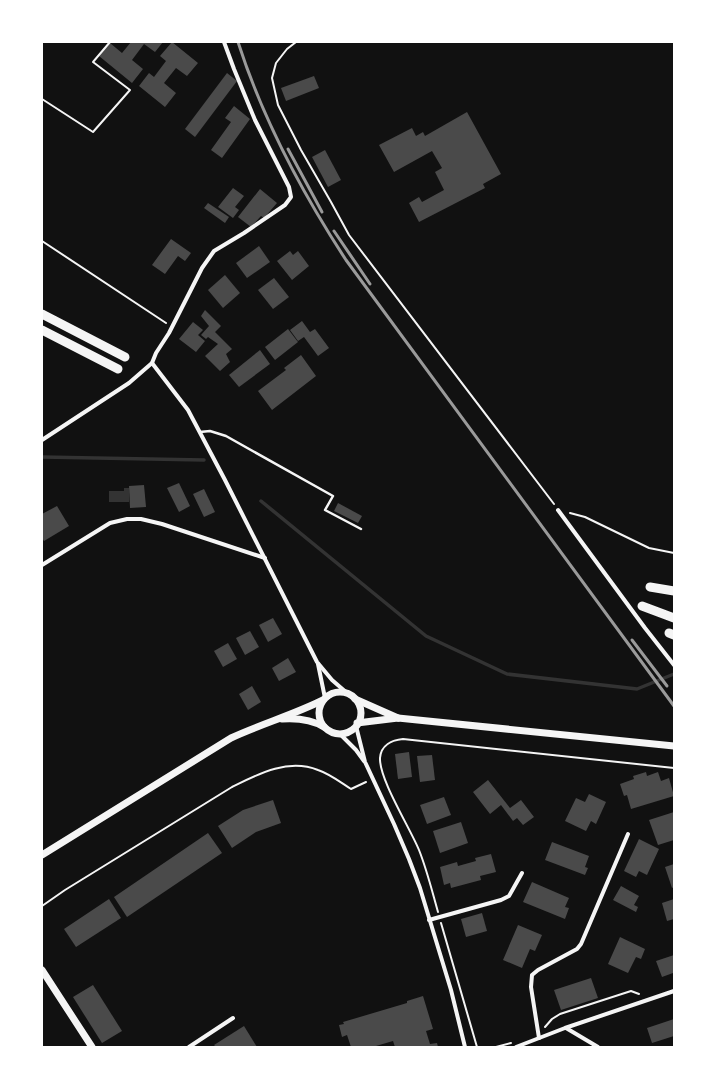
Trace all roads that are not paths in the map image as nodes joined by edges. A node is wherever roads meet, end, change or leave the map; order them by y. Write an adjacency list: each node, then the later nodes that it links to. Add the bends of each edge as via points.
1 (224, 42): 5 (street, via 255,120 289,187 291,197 285,206 214,251 202,268)
2 (42, 314): 4 (highway)
3 (42, 330): 6 (highway)
4 (125, 357)
5 (152, 364): 7 (street, via 188,410); 8 (street, via 129,383)
6 (118, 369)
7 (200, 432): 10 (lane, via 210,431 226,436 333,496 325,510); 11 (street)
8 (42, 440)
9 (558, 510): 18 (street)
10 (361, 529)
11 (264, 558): 12 (street, via 162,524 127,519 110,523); 17 (street)
12 (42, 565)
13 (650, 587): 14 (highway)
14 (674, 591)
15 (642, 606): 16 (highway)
16 (674, 618)
17 (317, 662): 19 (street); 21 (street)
18 (674, 665)
19 (347, 693): 20 (street); 21 (street, via 334,693)
20 (355, 698): 22 (street); 24 (street, via 360,711)
21 (324, 699): 23 (street, via 305,710); 25 (street, via 319,711)
22 (398, 718): 24 (street); 27 (street)
23 (274, 720): 25 (street, via 301,719 315,722); 30 (street, via 247,730 217,746)
24 (357, 724): 26 (street, via 349,731); 28 (street)
25 (325, 728): 26 (street)
26 (339, 733): 28 (street)
27 (674, 746)
28 (365, 762): 32 (street, via 409,859)
29 (628, 834): 37 (street, via 581,944 577,949 532,975 531,987)
30 (42, 854)
31 (522, 873): 32 (street, via 509,896)
32 (429, 920): 40 (street)
33 (42, 970): 38 (street)
34 (674, 991): 36 (street)
35 (233, 1018): 39 (street)
36 (566, 1028): 37 (street); 42 (street)
37 (539, 1038): 41 (street)
38 (92, 1047)
39 (189, 1047)
40 (466, 1047)
41 (516, 1047)
42 (598, 1047)

